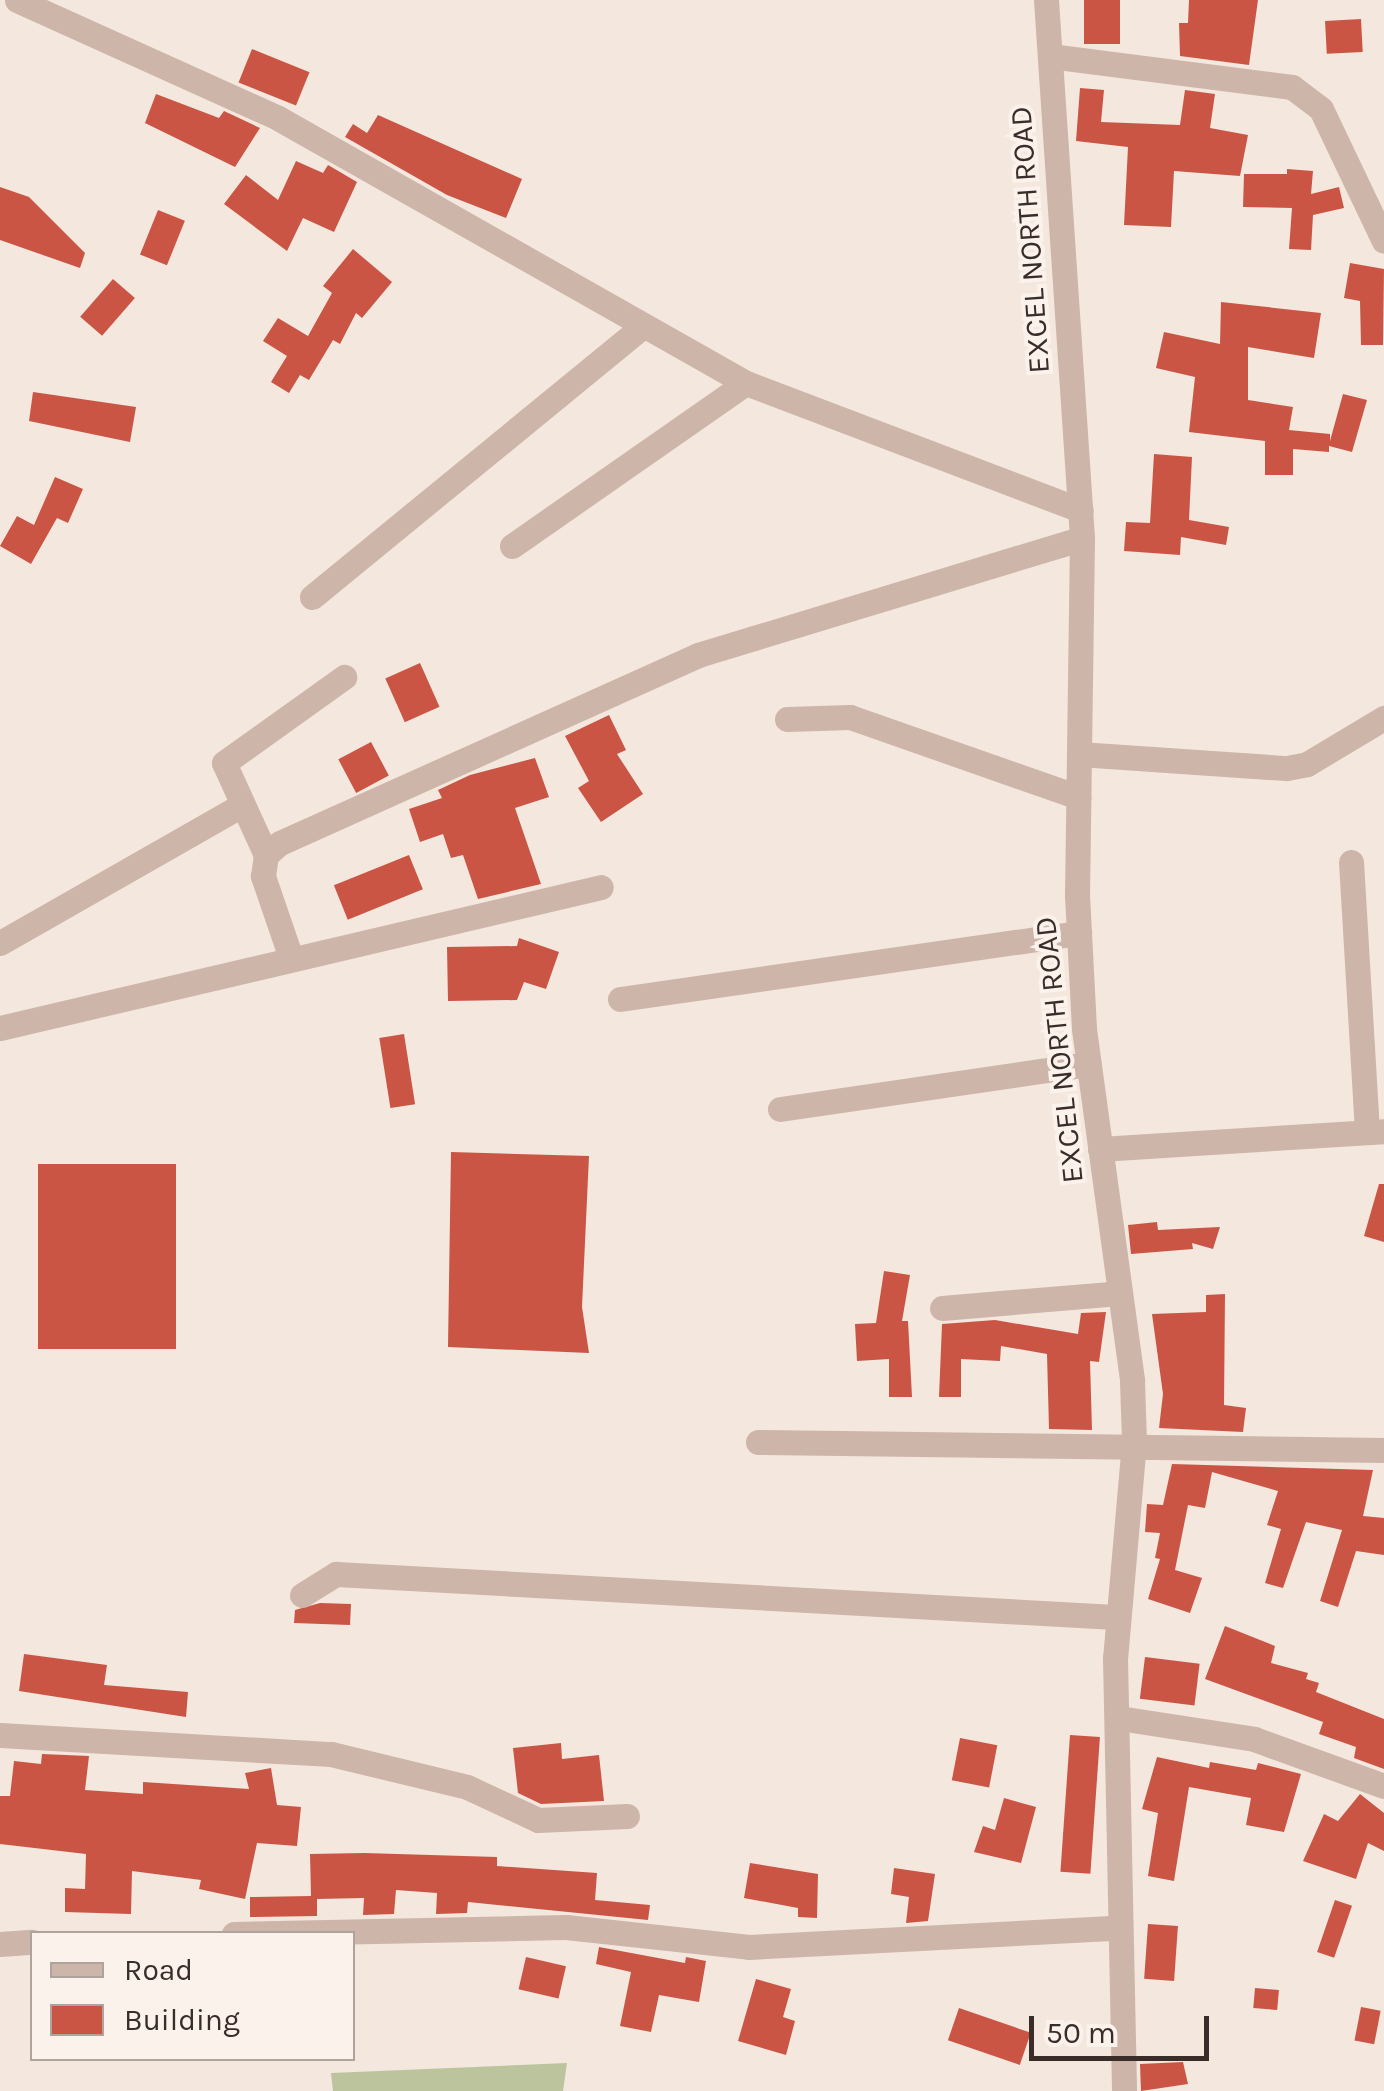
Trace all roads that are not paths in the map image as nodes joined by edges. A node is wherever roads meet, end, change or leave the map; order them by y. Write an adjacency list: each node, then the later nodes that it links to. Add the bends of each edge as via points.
1 (17, 0): 5 (street, via 278,118)
2 (1046, 0): 3 (street, EXCEL NORTH ROAD)
3 (1050, 56): 4 (street, via 1292,87 1321,109); 7 (street, EXCEL NORTH ROAD)
4 (1384, 241)
5 (642, 326): 6 (street); 10 (street)
6 (746, 383): 7 (street); 9 (street)
7 (1080, 510): 8 (street, EXCEL NORTH ROAD)
8 (1082, 538): 14 (street, EXCEL NORTH ROAD); 17 (street, via 698,655)
9 (512, 546)
10 (312, 597)
11 (344, 677): 16 (street, via 230,756 222,770)
12 (1384, 718): 14 (street, via 1307,764 1287,768)
13 (786, 719): 15 (street, via 850,718)
14 (1078, 754): 15 (street, EXCEL NORTH ROAD)
15 (1078, 797): 20 (street, EXCEL NORTH ROAD)
16 (240, 806): 17 (street); 21 (street)
17 (266, 854): 22 (street, via 263,876)
18 (1351, 862): 27 (street)
19 (600, 887): 22 (street)
20 (1079, 933): 23 (street); 25 (street, EXCEL NORTH ROAD)
21 (0, 943)
22 (291, 958): 24 (street)
23 (620, 999)
24 (0, 1028)
25 (1089, 1064): 26 (street); 28 (street, EXCEL NORTH ROAD)
26 (780, 1109)
27 (1375, 1131): 28 (street)
28 (1100, 1150): 29 (street, EXCEL NORTH ROAD)
29 (1120, 1293): 30 (street); 32 (street, EXCEL NORTH ROAD)
30 (942, 1308)
31 (758, 1442): 32 (street)
32 (1134, 1442): 33 (street); 35 (street, EXCEL NORTH ROAD)
33 (1384, 1450)
34 (302, 1595): 35 (street, via 336,1574)
35 (1116, 1618): 36 (street, EXCEL NORTH ROAD)
36 (1119, 1718): 38 (street, via 1254,1739); 40 (street, EXCEL NORTH ROAD)
37 (0, 1735): 39 (street, via 331,1754 467,1787 538,1820)
38 (1384, 1786)
39 (626, 1816)
40 (1116, 1928): 41 (street, via 748,1947 548,1927); 44 (street, EXCEL NORTH ROAD)
41 (355, 1931)
42 (30, 1942): 43 (street)
43 (0, 1944)
44 (1124, 2091)

